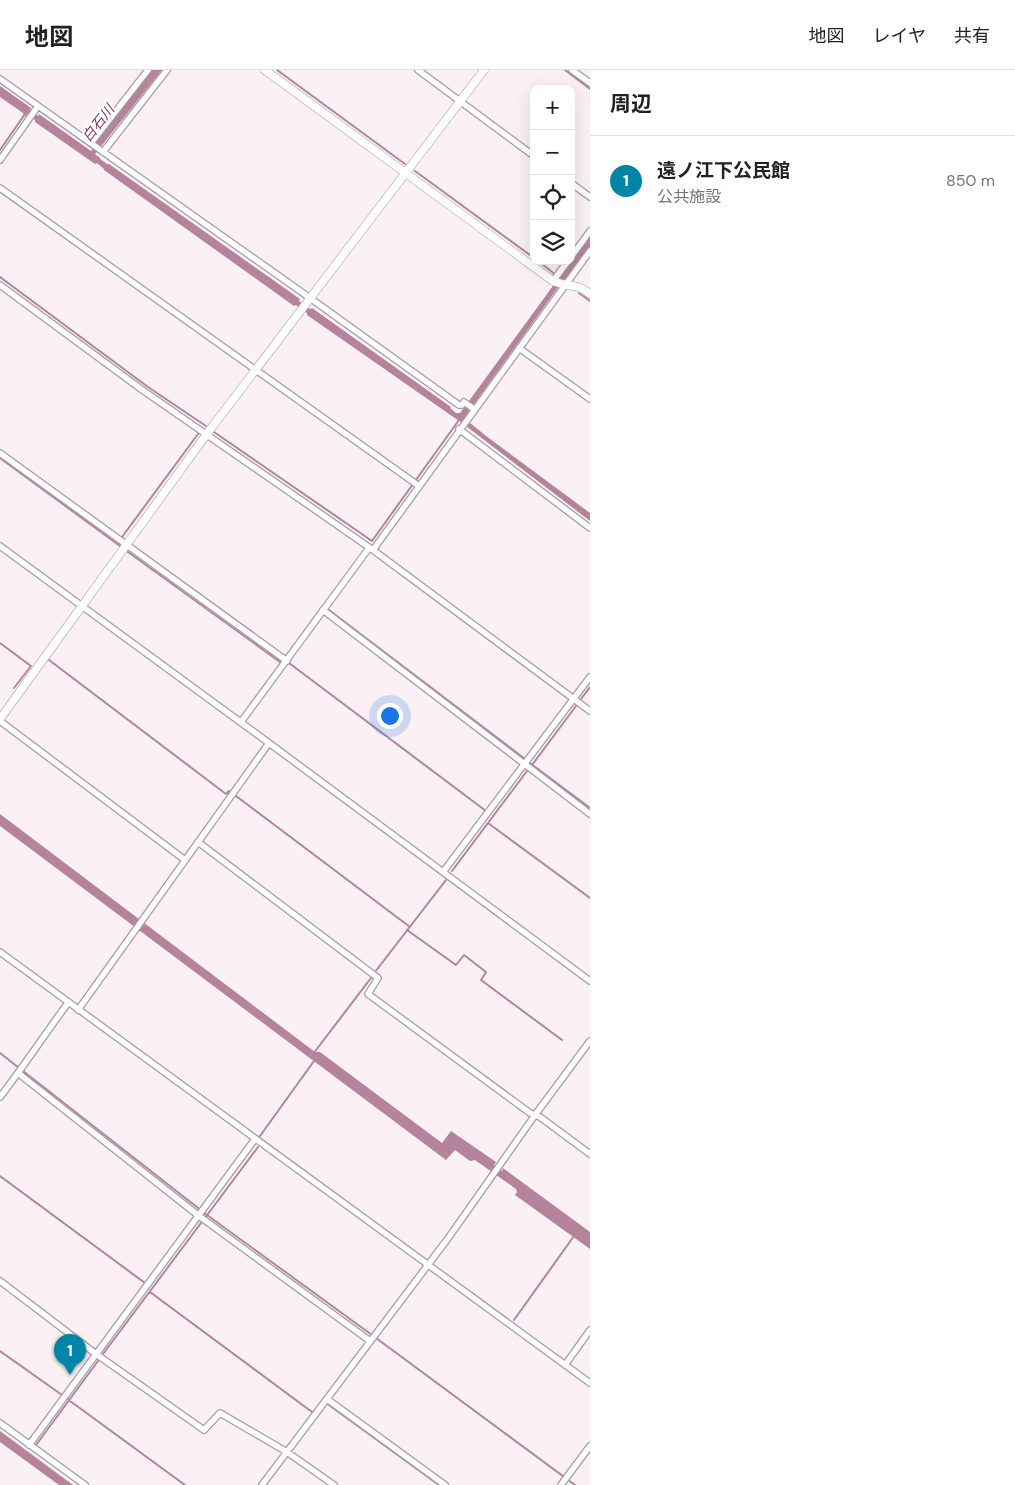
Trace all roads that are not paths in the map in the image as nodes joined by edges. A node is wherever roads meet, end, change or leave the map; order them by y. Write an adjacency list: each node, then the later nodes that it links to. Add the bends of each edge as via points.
1 (148, 70): 11 (street)
2 (167, 70): 12 (street)
3 (265, 70): 15 (street)
4 (418, 70): 9 (street)
5 (484, 70): 9 (street)
6 (572, 70): 8 (street)
7 (0, 79): 10 (street)
8 (590, 84)
9 (460, 102): 13 (street); 15 (street)
10 (36, 109): 11 (street); 14 (street)
11 (92, 144): 12 (street)
12 (101, 151): 26 (street)
13 (530, 153)
14 (0, 160)
15 (406, 173): 23 (street); 26 (street)
16 (575, 186): 18 (street)
17 (0, 188): 28 (street)
18 (590, 197)
19 (590, 231): 21 (street)
20 (590, 251): 23 (street)
21 (575, 252)
22 (566, 265): 23 (street)
23 (559, 281): 25 (street, via 581,287); 27 (street)
24 (0, 285): 32 (street)
25 (590, 294)
26 (308, 300): 28 (street); 30 (street, via 459,404 464,402)
27 (520, 348): 29 (street); 30 (street)
28 (255, 370): 32 (street); 34 (street)
29 (590, 399)
30 (474, 409): 31 (street)
31 (460, 428): 34 (street); 35 (street)
32 (206, 435): 36 (street); 38 (street)
33 (0, 454): 36 (street)
34 (416, 484): 38 (street)
35 (590, 528)
36 (126, 545): 39 (street); 41 (street)
37 (0, 546): 39 (street)
38 (371, 549): 40 (street); 43 (street)
39 (82, 606): 45 (street); 46 (street)
40 (324, 610): 41 (street); 48 (street)
41 (286, 661): 46 (street)
42 (590, 677): 43 (street)
43 (574, 699): 44 (street); 48 (street)
44 (590, 711)
45 (0, 720): 51 (street)
46 (242, 722): 47 (street)
47 (269, 743): 50 (street); 52 (street)
48 (525, 764): 49 (street); 52 (street)
49 (590, 814)
50 (198, 842): 51 (street); 60 (street, via 378,978 368,994)
51 (186, 860): 56 (street)
52 (444, 872): 54 (street)
53 (0, 952): 55 (street)
54 (590, 981)
55 (68, 1003): 56 (street); 58 (street)
56 (78, 1010): 61 (street)
57 (590, 1041): 60 (street)
58 (20, 1070): 59 (street); 63 (street)
59 (0, 1097)
60 (535, 1115): 62 (street); 64 (street)
61 (255, 1139): 63 (street); 64 (street)
62 (590, 1154)
63 (201, 1213): 67 (street); 68 (street)
64 (428, 1265): 67 (street); 69 (street)
65 (0, 1282): 68 (street)
66 (590, 1330): 69 (street)
67 (372, 1338): 71 (street)
68 (96, 1354): 73 (street); 75 (street, via 204,1430 220,1413)
69 (565, 1365): 70 (street)
70 (590, 1383)
71 (327, 1399): 75 (street); 80 (street)
72 (0, 1423): 73 (street)
73 (29, 1445): 77 (street)
74 (590, 1446): 76 (street)
75 (287, 1452): 78 (street); 79 (street)
76 (564, 1481)
77 (85, 1485)
78 (262, 1485)
79 (334, 1485)
80 (445, 1485)

